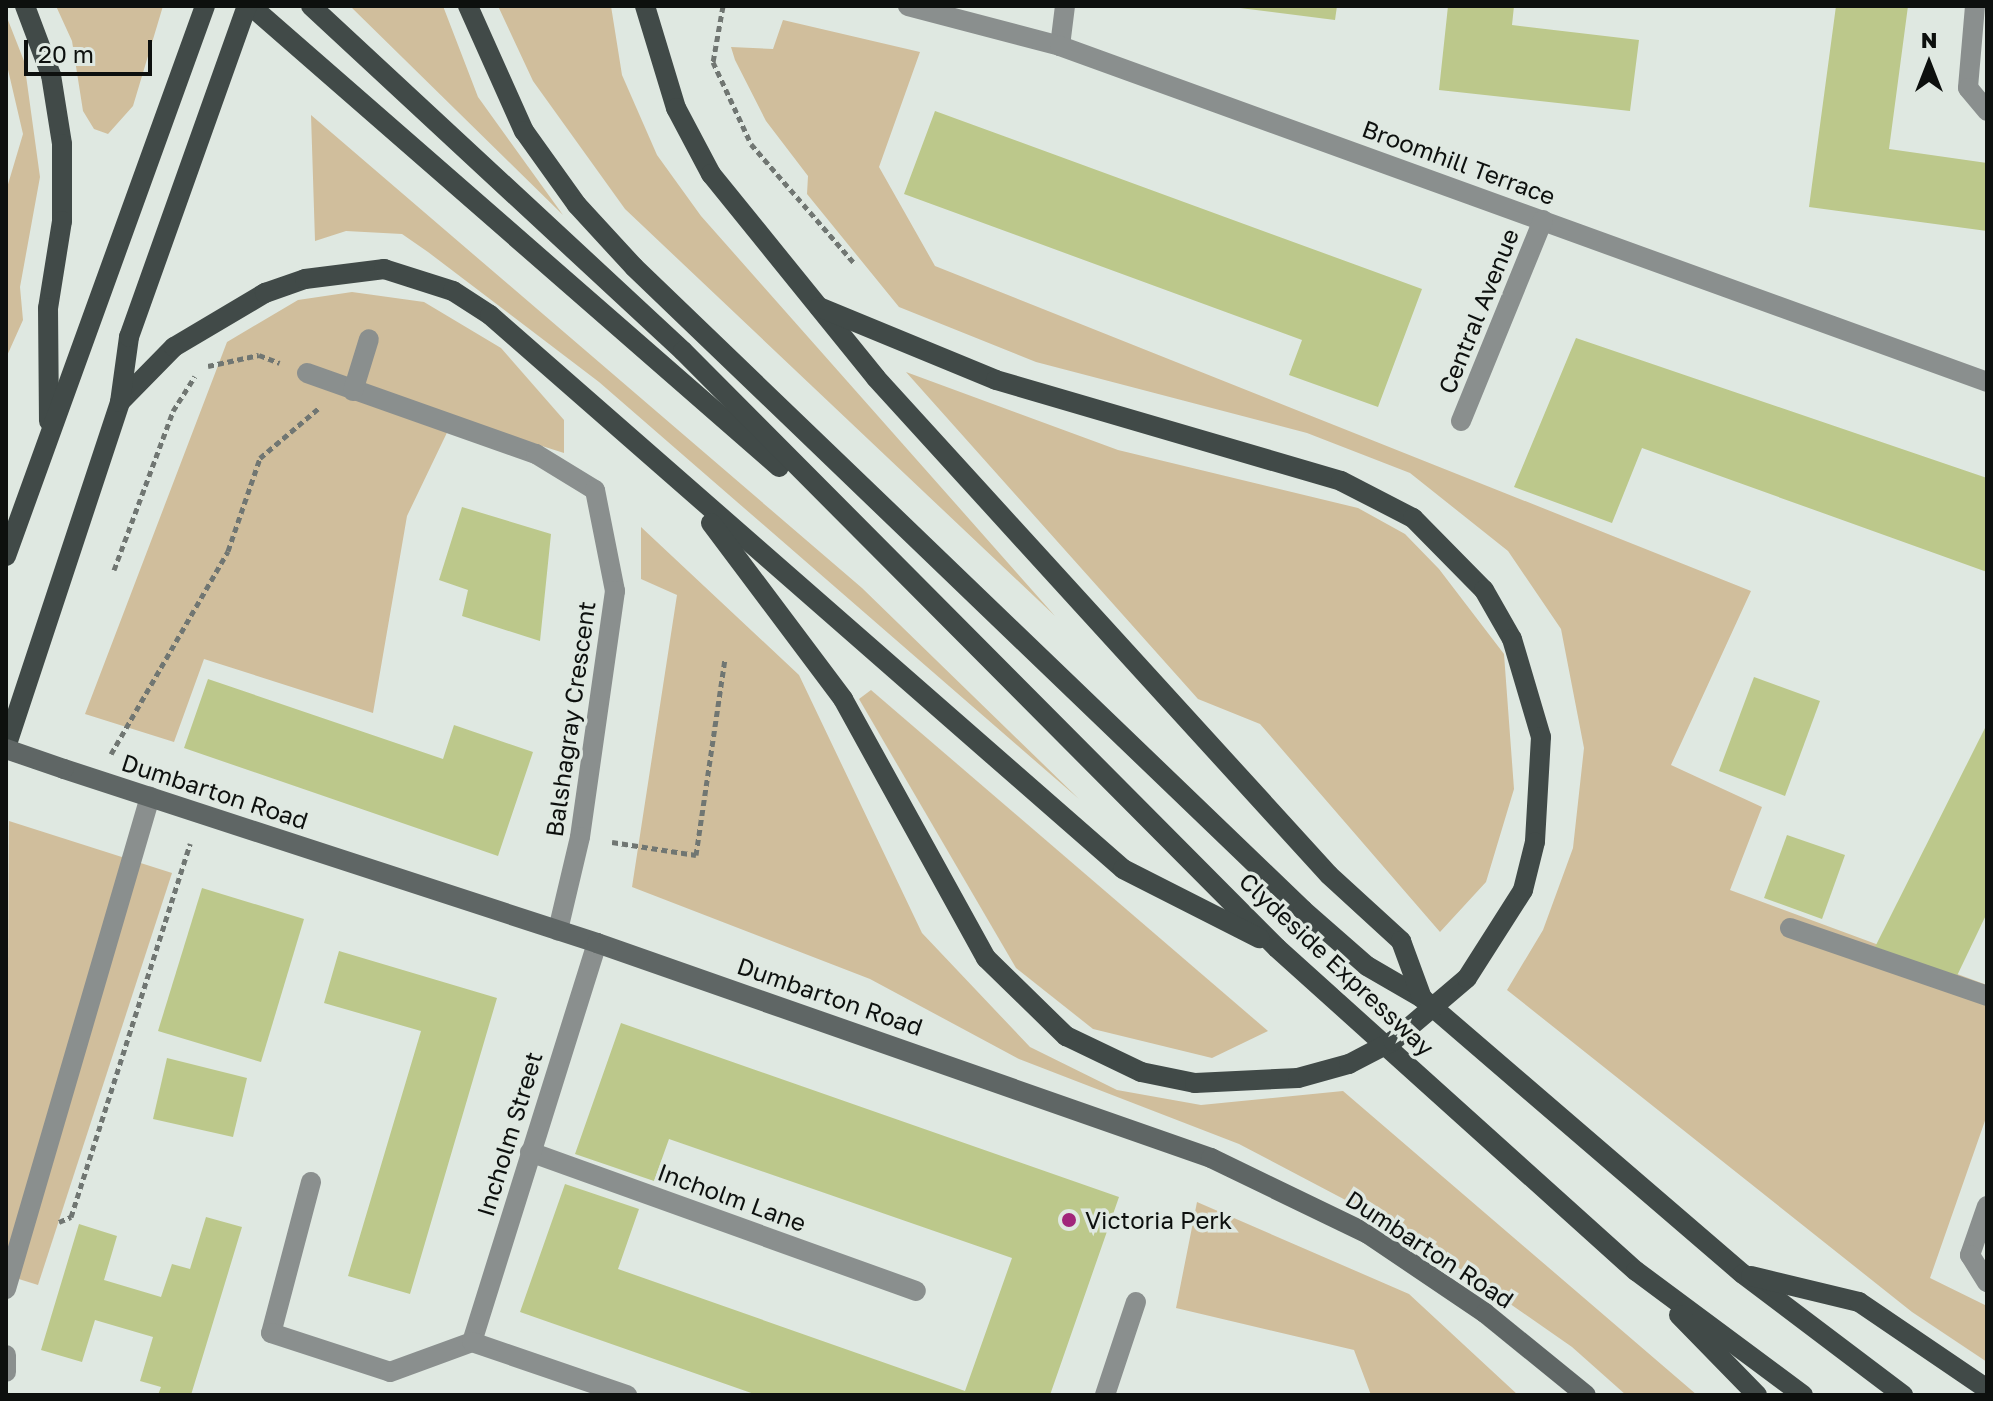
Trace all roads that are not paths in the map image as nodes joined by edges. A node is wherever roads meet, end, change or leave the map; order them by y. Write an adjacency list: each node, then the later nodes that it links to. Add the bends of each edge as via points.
1 (25, 6): 20 (main road, via 51,75 62,144 62,221 48,308)
2 (205, 6): 20 (main road)
3 (249, 6): 18 (main road, via 129,337); 22 (main road)
4 (311, 6): 22 (main road, via 683,351)
5 (468, 6): 31 (main road, Clydeside Expressway, via 524,131 608,239 1303,910 1367,966)
6 (645, 6): 13 (main road, via 676,108 711,174)
7 (908, 6): 10 (street, Broomhill Terrace)
8 (1065, 6): 10 (street)
9 (1975, 6): 11 (street, via 1968,88)
10 (1060, 46): 12 (street, Broomhill Terrace)
11 (1987, 111)
12 (1543, 220): 16 (street, Broomhill Terrace); 19 (street, Central Avenue)
13 (815, 305): 21 (main road, bridge, via 996,380 1341,481 1413,518 1484,590 1512,639 1541,737 1535,842 1523,890 1467,978 1393,1041 1349,1064 1298,1078 1195,1083 1141,1072 1066,1036 986,958 843,699); 31 (main road, via 1329,875 1401,941)
14 (369, 339): 17 (street)
15 (307, 373): 17 (street, Balshagray Crescent)
16 (1987, 382)
17 (353, 391): 27 (street, Balshagray Crescent, via 536,454 595,490 615,591 580,837)
18 (120, 402): 21 (main road, via 174,347 265,293 344,270 384,269 422,277 490,315); 24 (main road)
19 (1461, 421)
20 (49, 433): 23 (main road)
21 (688, 493): 29 (main road, via 1123,869)
22 (864, 539): 29 (main road, Clydeside Expressway)
23 (6, 556)
24 (6, 748): 25 (street, Dumbarton Road, bridge)
25 (150, 797): 27 (street, Dumbarton Road); 38 (street)
26 (1790, 928): 30 (street)
27 (558, 930): 28 (street, Dumbarton Road)
28 (597, 943): 32 (street, Incholm Street); 47 (street, Dumbarton Road, via 1150,1134 1272,1185 1426,1271)
29 (1277, 948): 35 (main road, Clydeside Expressway)
30 (1987, 996)
31 (1422, 998): 36 (main road, Clydeside Expressway)
32 (530, 1152): 39 (street, Incholm Lane); 41 (street, Incholm Street)
33 (311, 1182): 41 (street, via 271,1333 390,1372)
34 (1987, 1206): 37 (street, via 1970,1255)
35 (1636, 1271): 48 (main road); 49 (main road, Clydeside Expressway)
36 (1743, 1274): 44 (main road, via 1859,1302); 50 (main road, Clydeside Expressway)
37 (1987, 1282)
38 (6, 1289)
39 (916, 1291)
40 (1136, 1302): 46 (street)
41 (472, 1342): 45 (street)
42 (6, 1355): 43 (street)
43 (6, 1372)
44 (1987, 1389)
45 (627, 1395)
46 (1105, 1395)
47 (1586, 1395)
48 (1757, 1395)
49 (1803, 1395)
50 (1903, 1395)

